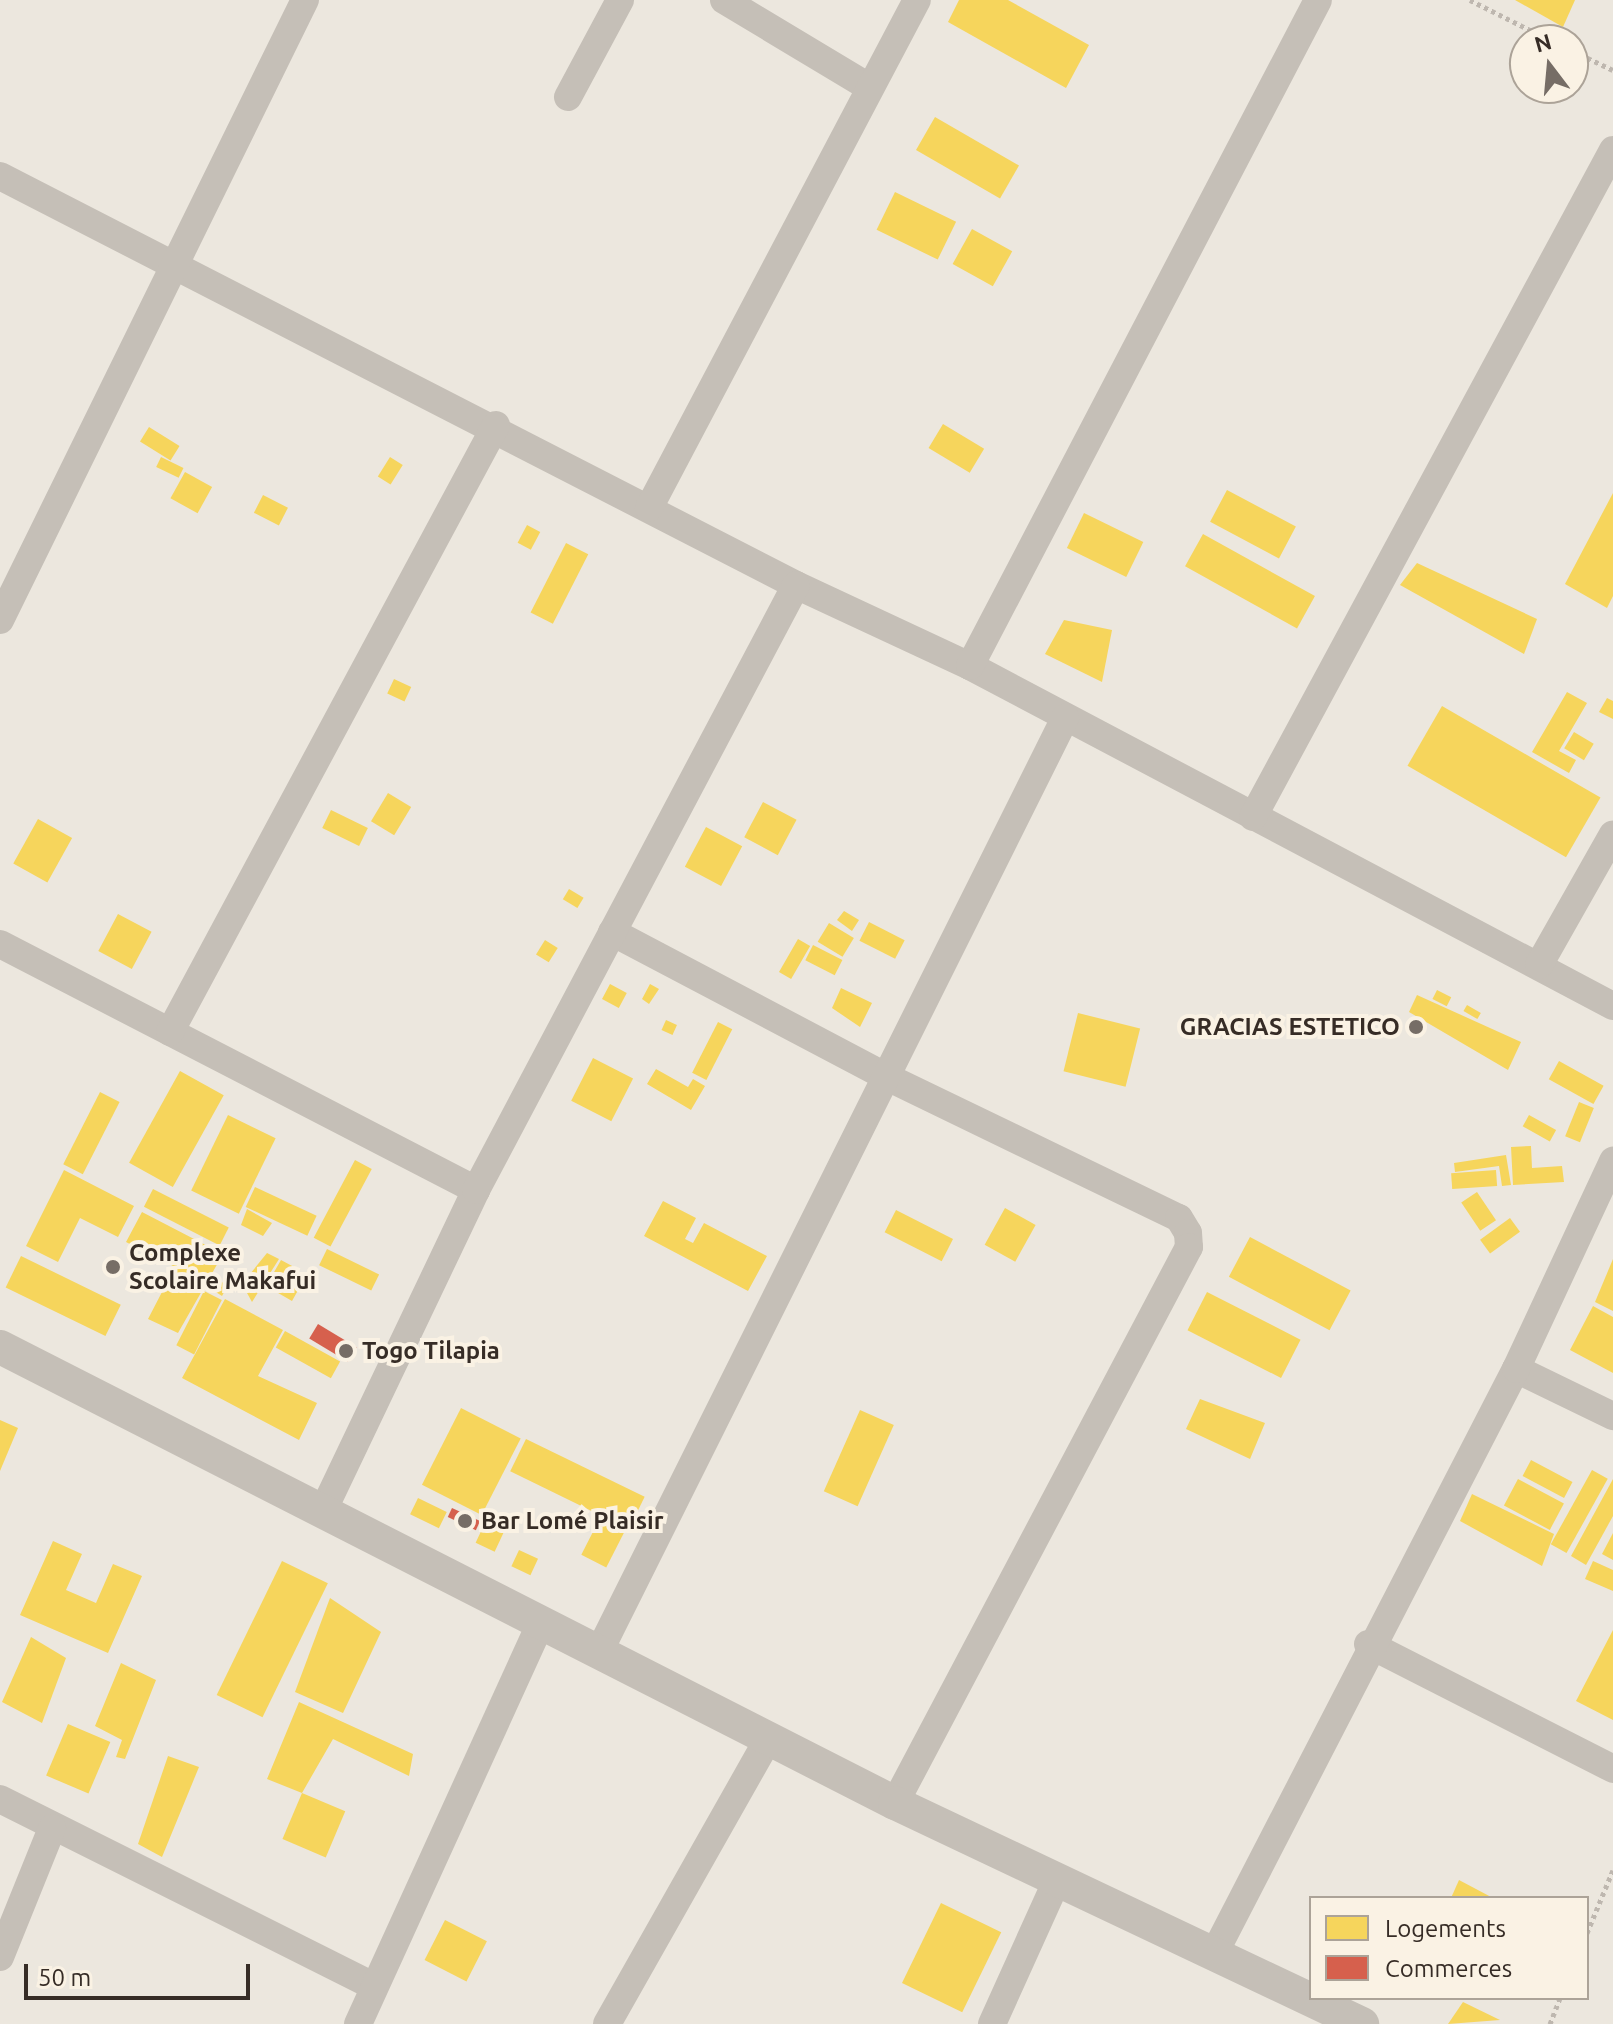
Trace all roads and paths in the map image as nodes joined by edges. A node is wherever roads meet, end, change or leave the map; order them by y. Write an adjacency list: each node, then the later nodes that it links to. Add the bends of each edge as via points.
1 (305, 0): 14 (street)
2 (620, 0): 11 (street)
3 (724, 0): 10 (street)
4 (917, 0): 10 (street)
5 (1318, 0): 19 (street)
6 (1470, 0): 7 (path)
7 (1518, 24)
8 (1589, 59): 9 (path)
9 (1613, 70)
10 (869, 87): 16 (street)
11 (568, 97)
12 (1613, 150): 21 (street)
13 (0, 176): 14 (street)
14 (172, 261): 15 (street); 18 (street)
15 (496, 425): 16 (street); 27 (street)
16 (649, 508): 17 (street)
17 (796, 585): 19 (street); 23 (street)
18 (0, 620)
19 (970, 666): 20 (street)
20 (1065, 718): 21 (street); 28 (street)
21 (1253, 817): 25 (street)
22 (1613, 834): 25 (street)
23 (612, 932): 28 (street); 30 (street)
24 (0, 944): 27 (street)
25 (1539, 965): 26 (street)
26 (1613, 1006)
27 (170, 1032): 30 (street)
28 (887, 1077): 37 (street); 41 (street, via 1179,1218 1189,1247)
29 (1613, 1161): 32 (street)
30 (476, 1190): 34 (street)
31 (0, 1347): 34 (street)
32 (1516, 1369): 33 (street); 36 (street)
33 (1613, 1416)
34 (322, 1513): 35 (street)
35 (540, 1625): 37 (street); 48 (street)
36 (1368, 1644): 39 (street); 46 (street)
37 (599, 1652): 38 (street)
38 (768, 1740): 41 (street); 52 (street)
39 (1613, 1769)
40 (0, 1799): 42 (street)
41 (895, 1803): 44 (street)
42 (52, 1828): 47 (street); 48 (street)
43 (1613, 1870): 45 (path)
44 (1058, 1878): 46 (street); 53 (street)
45 (1589, 1928)
46 (1214, 1954): 50 (street)
47 (0, 1957)
48 (373, 1986): 51 (street)
49 (1559, 2000): 54 (path)
50 (1345, 2020)
51 (358, 2024)
52 (607, 2024)
53 (992, 2024)
54 (1550, 2024)

